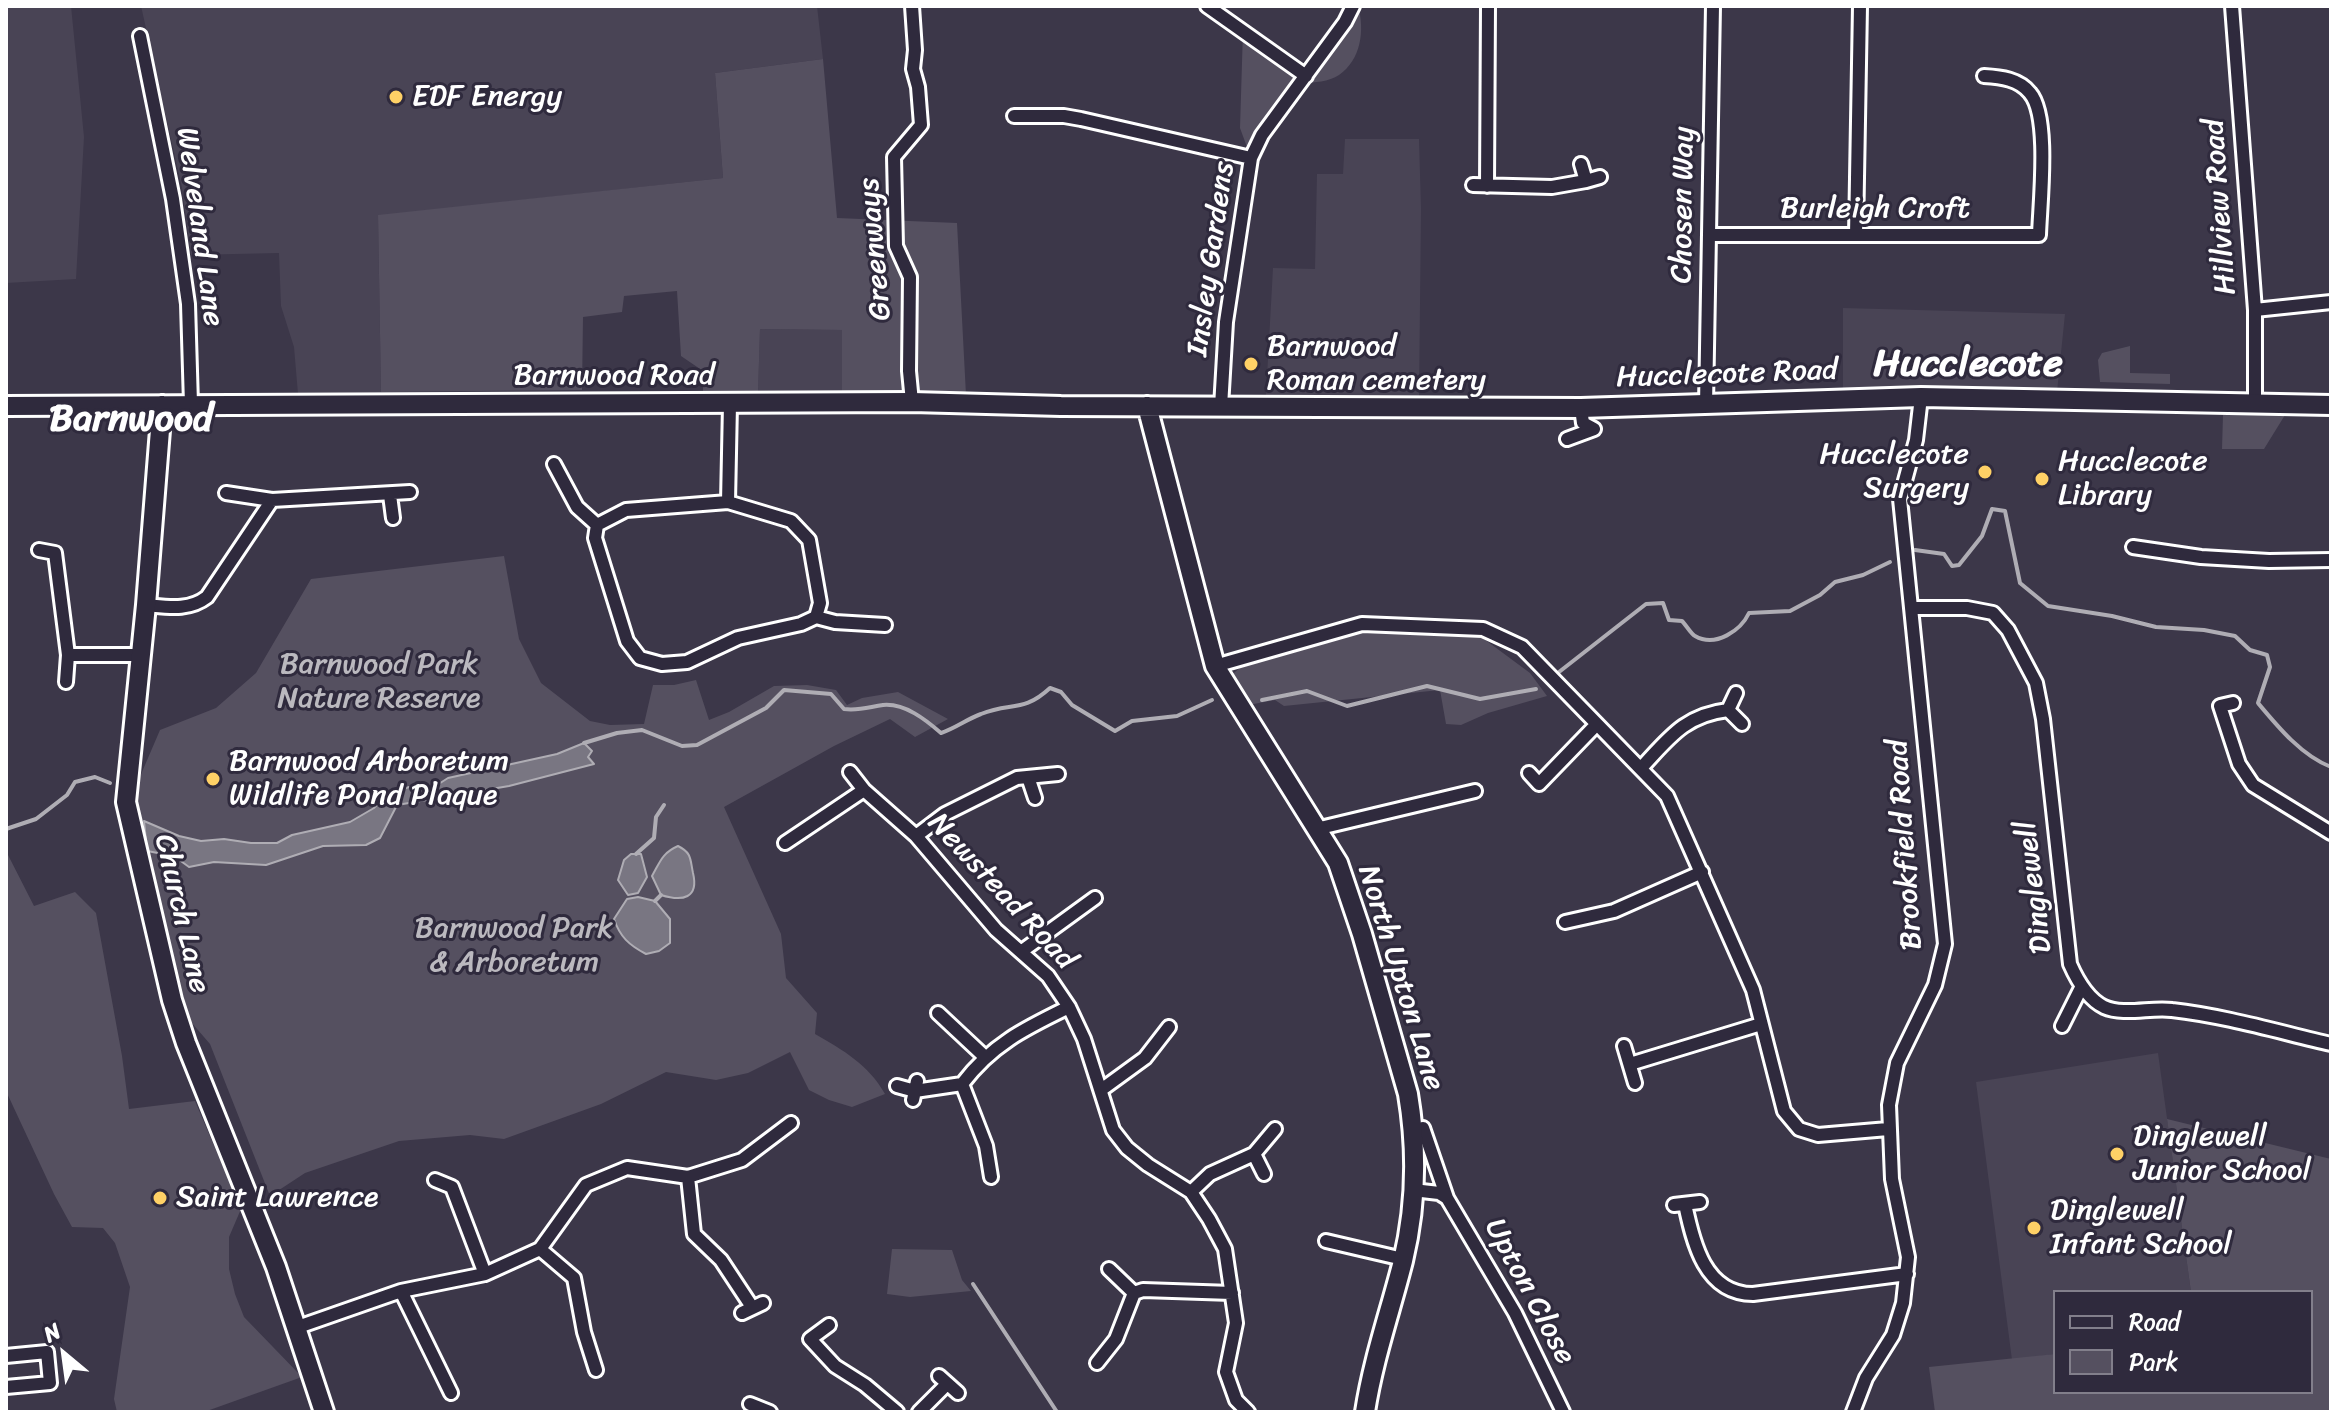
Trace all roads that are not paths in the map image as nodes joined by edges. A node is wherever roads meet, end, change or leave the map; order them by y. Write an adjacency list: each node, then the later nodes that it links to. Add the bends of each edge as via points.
1 (912, 6): 25 (street, Greenways, via 921,125 894,157 896,246 910,277)
2 (1207, 6): 11 (street)
3 (1353, 6): 11 (street, Insley Gardens)
4 (1488, 6): 19 (street)
5 (1713, 6): 20 (street, Chosen Way)
6 (1860, 6): 21 (street)
7 (2232, 6): 23 (street, Hillview Road)
8 (140, 36): 10 (street, Welveland Lane)
9 (129, 47): 10 (street)
10 (144, 58): 26 (street, Welveland Lane, via 188,304)
11 (1306, 76): 14 (street, Insley Gardens)
12 (1984, 76): 21 (street, Burleigh Croft, via 2006,71 2030,92 2041,113 2039,235)
13 (1014, 116): 14 (street, via 1081,119)
14 (1251, 158): 34 (street, Insley Gardens, via 1226,322)
15 (1581, 164): 17 (street)
16 (1600, 177): 17 (street)
17 (1586, 181): 19 (street, via 1552,187)
18 (1473, 185): 19 (street)
19 (1487, 186)
20 (1711, 235): 21 (street, Burleigh Croft); 30 (street, Chosen Way)
21 (1856, 235)
22 (2331, 302): 23 (street)
23 (2255, 310): 28 (street, Hillview Road)
24 (1921, 397): 28 (street, Hucclecote Road); 30 (street, Hucclecote Road); 49 (street, Brookfield Road, via 1900,499)
25 (912, 402): 27 (street, Barnwood Road); 33 (street, Barnwood Road)
26 (191, 404): 27 (street, Barnwood Road); 29 (street, Barnwood Road)
27 (730, 404): 42 (street)
28 (2255, 404): 31 (street, Hucclecote Road)
29 (162, 405): 32 (street, Barnwood Road); 48 (street, Church Lane)
30 (1706, 405): 35 (street, Hucclecote Road)
31 (2331, 405)
32 (6, 406)
33 (1147, 406): 34 (street, Barnwood Road); 54 (street, North Upton Lane)
34 (1221, 407): 35 (street, Hucclecote Road)
35 (1581, 408): 36 (street, via 1583,423 1594,429)
36 (1567, 439)
37 (554, 464): 44 (street, via 577,507)
38 (410, 492): 40 (street)
39 (226, 493): 41 (street)
40 (390, 495): 41 (street); 43 (street)
41 (272, 500): 48 (street, via 207,597 197,605)
42 (728, 502): 44 (street, via 626,510); 50 (street, via 791,521 809,540 820,603)
43 (393, 518)
44 (597, 525): 50 (street, via 595,538 627,641 640,658 662,664 687,662 738,638)
45 (2133, 547): 47 (street, via 2148,542 2201,557)
46 (39, 550): 52 (street, via 55,553)
47 (2331, 560)
48 (146, 605): 53 (street, Church Lane)
49 (1912, 608): 79 (street, Dinglewell, via 1993,613 2036,683 2070,964); 96 (street, Brookfield Road, via 1945,944 1935,985 1897,1063)
50 (816, 617): 51 (street)
51 (885, 625)
52 (68, 655): 53 (street); 55 (street)
53 (141, 655): 117 (street, Church Lane, via 126,802 162,959 186,1043)
54 (1215, 666): 59 (street, via 1362,624 1483,629 1522,647); 71 (street, North Upton Lane)
55 (66, 682)
56 (1736, 693): 58 (street)
57 (2233, 703): 72 (street, via 2220,706 2239,764 2253,785)
58 (1728, 710): 60 (street); 61 (street, via 1696,716)
59 (1597, 724): 61 (street); 66 (street)
60 (1742, 724)
61 (1642, 767): 75 (street, via 1667,796)
62 (850, 772): 67 (street, Newstead Road)
63 (1529, 773): 66 (street)
64 (1058, 774): 65 (street)
65 (1028, 777): 70 (street); 73 (street, via 945,814)
66 (1539, 784): 69 (street)
67 (864, 790): 73 (street, Newstead Road); 74 (street)
68 (1475, 791): 71 (street)
69 (1548, 794)
70 (1035, 798)
71 (1316, 829): 102 (street, North Upton Lane, via 1338,863 1390,1026 1412,1120)
72 (2331, 833)
73 (916, 836): 78 (street, Newstead Road, via 996,930)
74 (785, 843)
75 (1702, 872): 77 (street, via 1614,911); 82 (street, via 1743,963)
76 (1090, 906): 78 (street)
77 (1565, 922)
78 (1022, 951): 80 (street, Newstead Road)
79 (2082, 986): 83 (street); 85 (street, Dinglewell, via 2107,1008 2172,1010)
80 (1069, 1007): 87 (street, via 1010,1037); 92 (street, Newstead Road)
81 (937, 1012): 87 (street)
82 (1761, 1024): 88 (street); 96 (street, via 1779,1100 1790,1122 1818,1135)
83 (2062, 1026)
84 (1169, 1027): 92 (street, via 1145,1058)
85 (2331, 1044)
86 (1624, 1046): 88 (street)
87 (985, 1057): 90 (street)
88 (1630, 1064): 89 (street)
89 (1635, 1083)
90 (962, 1084): 91 (street, via 915,1091); 100 (street, via 986,1146)
91 (897, 1086)
92 (1101, 1090): 103 (street, Newstead Road, via 1113,1130 1127,1148)
93 (791, 1123): 99 (street, via 742,1160)
94 (1423, 1128): 104 (street, Upton Close)
95 (1275, 1129): 97 (street)
96 (1888, 1129): 111 (street, Brookfield Road)
97 (1254, 1154): 98 (street); 103 (street, via 1210,1174)
98 (1264, 1174)
99 (688, 1177): 107 (street, via 627,1168 586,1185); 115 (street, via 694,1234 721,1260)
100 (991, 1177)
101 (435, 1180): 110 (street, via 452,1187)
102 (1413, 1190): 104 (street, Upton Close); 108 (street, North Upton Lane)
103 (1191, 1192): 114 (street, Newstead Road, via 1225,1249)
104 (1447, 1198): 133 (street, Upton Close, via 1508,1302)
105 (1700, 1202): 111 (street, via 1680,1204 1706,1267 1729,1290 1753,1294)
106 (1326, 1241): 108 (street)
107 (540, 1249): 110 (street); 120 (street, via 574,1278)
108 (1403, 1259): 132 (street, North Upton Lane)
109 (1109, 1269): 113 (street)
110 (485, 1274): 112 (street)
111 (1907, 1274): 134 (street, Brookfield Road, via 1893,1335 1866,1378)
112 (401, 1291): 117 (street); 122 (street)
113 (1134, 1293): 114 (street); 119 (street, via 1116,1339)
114 (1232, 1293): 124 (street, Newstead Road, via 1236,1323 1226,1372)
115 (752, 1308)
116 (829, 1325): 128 (street, via 810,1339 835,1366)
117 (298, 1327): 126 (street, Church Lane)
118 (6, 1356): 121 (street, via 47,1352 50,1383)
119 (1097, 1363)
120 (596, 1370)
121 (6, 1387)
122 (451, 1393)
123 (958, 1393): 129 (street, via 943,1380)
124 (1236, 1400): 130 (street); 131 (street)
125 (750, 1404): 127 (street)
126 (324, 1412)
127 (771, 1412)
128 (897, 1412)
129 (919, 1412)
130 (1224, 1412)
131 (1248, 1412)
132 (1365, 1412)
133 (1563, 1412)
134 (1853, 1412)

